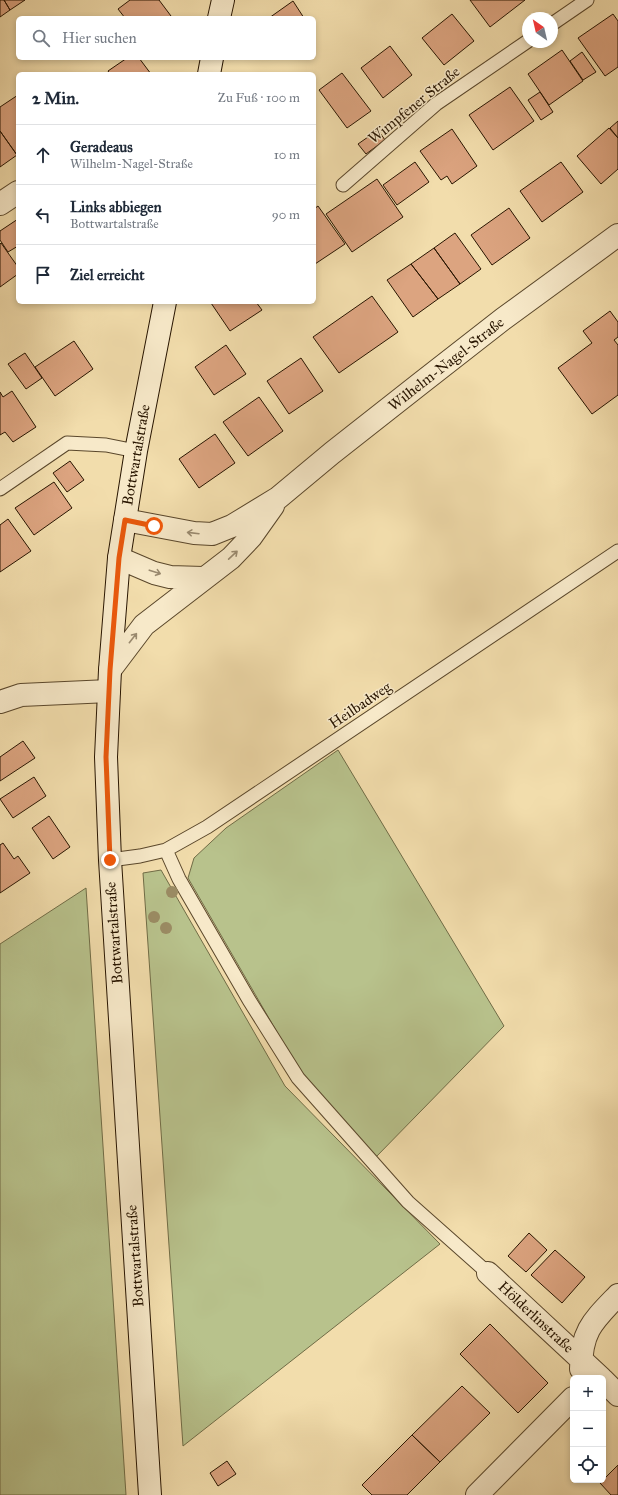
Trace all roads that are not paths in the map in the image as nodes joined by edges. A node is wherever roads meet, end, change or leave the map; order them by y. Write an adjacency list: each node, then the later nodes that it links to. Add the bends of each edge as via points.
1 (223, 0): 3 (street)
2 (587, 0): 4 (lane)
3 (219, 16)
4 (558, 20)
5 (522, 45): 8 (lane, Wimpfener Straße, via 436,104)
6 (212, 60): 7 (street)
7 (209, 72)
8 (343, 185)
9 (16, 193): 10 (street)
10 (0, 204)
11 (618, 235): 15 (street, Wilhelm-Nagel-Straße, via 503,319)
12 (165, 304): 13 (street, Bottwartalstraße)
13 (136, 450): 14 (lane, via 67,443); 16 (street, Bottwartalstraße)
14 (0, 489)
15 (278, 498): 16 (street, Wilhelm-Nagel-Straße, one-way to 16, via 232,526 212,534); 19 (street, Wilhelm-Nagel-Straße, one-way to 15, via 231,558 251,537)
16 (125, 520): 18 (street, Bottwartalstraße)
17 (618, 551): 22 (lane, Heilbadweg, via 226,814)
18 (119, 558): 19 (street, one-way to 19, via 170,577); 20 (street, Bottwartalstraße)
19 (203, 578): 20 (street, Wilhelm-Nagel-Straße, one-way to 19, via 144,625)
20 (109, 680): 21 (street, via 21,694); 23 (street, Bottwartalstraße, via 106,757)
21 (0, 702)
22 (166, 850): 23 (lane, Heilbadweg); 24 (lane, via 245,993 298,1078 408,1202)
23 (110, 860): 31 (street, Bottwartalstraße)
24 (488, 1273): 26 (street, Hölderlinstraße)
25 (618, 1295): 26 (street, via 594,1320 583,1342)
26 (581, 1368): 27 (street, Hölderlinstraße)
27 (594, 1375)
28 (606, 1383): 29 (street, Hölderlinstraße)
29 (618, 1395)
30 (570, 1401): 32 (street)
31 (150, 1495)
32 (476, 1495)

